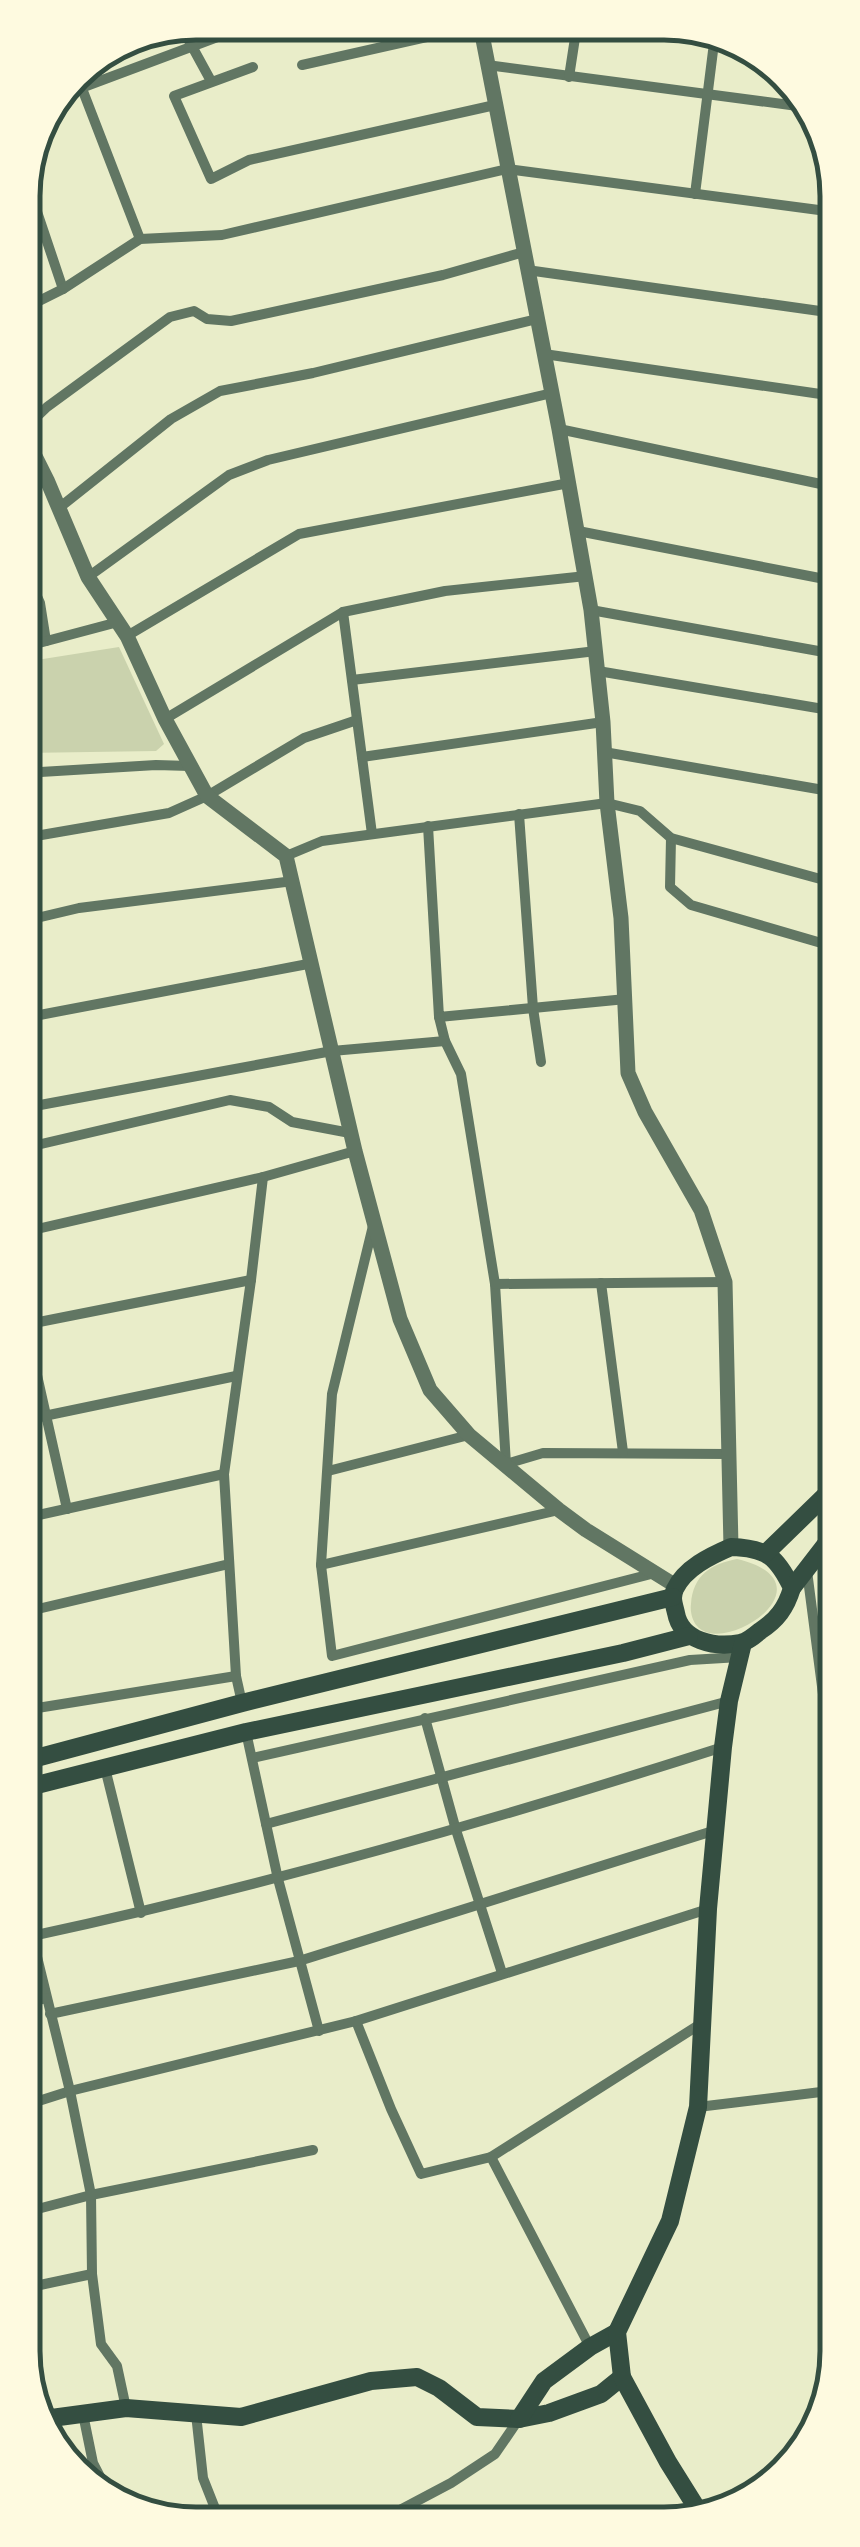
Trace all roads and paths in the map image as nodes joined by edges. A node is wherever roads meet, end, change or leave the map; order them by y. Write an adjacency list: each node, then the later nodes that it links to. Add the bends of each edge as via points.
1 (190, 40): 6 (street)
2 (204, 40): 6 (street)
3 (413, 40): 8 (street)
4 (483, 40): 9 (street)
5 (575, 40): 11 (street)
6 (193, 46): 12 (street); 13 (street)
7 (713, 48): 15 (street)
8 (302, 65)
9 (487, 65): 11 (street); 16 (street)
10 (253, 66): 12 (street)
11 (570, 76): 15 (street)
12 (212, 82): 16 (street, via 174,96 211,179 249,160)
13 (85, 88)
14 (82, 91): 22 (street)
15 (708, 96): 17 (street); 19 (street)
16 (495, 105): 18 (street)
17 (791, 106)
18 (507, 169): 19 (street); 22 (street, via 222,235); 23 (street)
19 (695, 194): 20 (street)
20 (820, 210)
21 (40, 221): 25 (street)
22 (140, 239): 25 (street)
23 (524, 252): 24 (street); 32 (street, via 231,321 194,311 170,317)
24 (528, 270): 27 (street); 28 (street)
25 (63, 289): 26 (street)
26 (40, 301)
27 (820, 311)
28 (537, 319): 29 (street); 37 (street, via 220,391 170,419)
29 (544, 354): 30 (street); 31 (street)
30 (552, 394): 33 (street); 39 (street, via 228,474)
31 (820, 394)
32 (40, 415)
33 (559, 429): 35 (street); 36 (street)
34 (40, 467): 37 (street)
35 (569, 484): 38 (street); 46 (street, via 299,534)
36 (820, 484)
37 (59, 508): 39 (street)
38 (578, 532): 40 (street); 41 (street)
39 (88, 576): 45 (street)
40 (586, 576): 43 (street); 44 (street, via 444,591)
41 (820, 578)
42 (40, 603): 47 (street)
43 (592, 610): 49 (street); 50 (street)
44 (343, 612): 52 (street); 54 (street)
45 (118, 622): 46 (street); 47 (street)
46 (127, 636): 54 (street)
47 (46, 641): 48 (street)
48 (40, 643)
49 (820, 651)
50 (596, 652): 51 (street); 52 (street)
51 (598, 671): 53 (street); 56 (street)
52 (352, 680): 55 (street)
53 (820, 708)
54 (165, 720): 59 (street)
55 (357, 720): 58 (street); 62 (street, via 304,738)
56 (603, 722): 57 (street); 58 (street)
57 (604, 752): 61 (street); 63 (street)
58 (362, 757): 66 (street)
59 (190, 766): 60 (street); 62 (street)
60 (40, 772)
61 (820, 789)
62 (207, 796): 67 (street, via 170,813); 69 (street)
63 (607, 803): 64 (street); 68 (street, via 640,811); 75 (street)
64 (519, 814): 65 (street); 76 (street)
65 (428, 826): 66 (street); 78 (street)
66 (372, 834): 69 (street, via 322,840)
67 (40, 835)
68 (671, 838): 70 (street); 73 (street, via 670,887 691,905)
69 (286, 856): 71 (street)
70 (820, 879)
71 (293, 880): 72 (street); 74 (street)
72 (40, 917)
73 (820, 942)
74 (313, 964): 77 (street); 80 (street)
75 (626, 999): 76 (street); 90 (street, via 628,1072 700,1210)
76 (533, 1008): 78 (street); 81 (street)
77 (40, 1015)
78 (439, 1017): 79 (street)
79 (445, 1041): 80 (street); 92 (street, via 461,1074)
80 (332, 1051): 82 (street); 83 (street)
81 (541, 1062)
82 (40, 1105)
83 (350, 1133): 84 (street, via 230,1100); 85 (street)
84 (40, 1144)
85 (355, 1152): 86 (street); 87 (street)
86 (263, 1177): 88 (street); 89 (street)
87 (374, 1220): 98 (street, via 400,1319 430,1390); 102 (street, via 332,1394)
88 (40, 1228)
89 (251, 1280): 93 (street); 94 (street)
90 (725, 1282): 91 (street); 100 (street)
91 (601, 1283): 92 (street); 99 (street)
92 (495, 1284): 101 (street)
93 (40, 1319)
94 (236, 1376): 96 (street); 103 (street)
95 (40, 1388): 96 (street)
96 (46, 1415): 97 (street); 105 (street)
97 (40, 1416)
98 (469, 1435): 101 (street); 102 (street)
99 (623, 1452): 100 (street); 101 (street, via 544,1453)
100 (730, 1454): 108 (street)
101 (506, 1464): 106 (street)
102 (328, 1471): 112 (street)
103 (224, 1474): 105 (street); 111 (street)
104 (820, 1501): 109 (main road)
105 (68, 1509): 107 (street)
106 (559, 1510): 112 (street); 114 (street)
107 (40, 1515)
108 (731, 1548): 109 (main road); 116 (main road, via 694,1567)
109 (766, 1553): 115 (main road, via 782,1566)
110 (820, 1553): 113 (main road)
111 (228, 1564): 117 (street); 121 (street)
112 (321, 1564): 114 (street, via 332,1656)
113 (807, 1570): 115 (main road); 120 (street)
114 (655, 1574): 116 (street)
115 (792, 1588): 119 (main road, via 787,1606)
116 (675, 1592): 118 (main road, via 677,1621); 123 (main road)
117 (40, 1608)
118 (689, 1636): 119 (main road); 126 (main road)
119 (742, 1650): 122 (main road); 125 (street)
120 (820, 1670)
121 (236, 1676): 123 (street); 124 (street)
122 (729, 1701): 127 (main road); 131 (street)
123 (242, 1702): 128 (main road)
124 (40, 1708)
125 (426, 1718): 129 (street); 131 (street)
126 (246, 1732): 129 (street); 130 (main road)
127 (723, 1747): 134 (main road); 135 (street)
128 (40, 1757)
129 (252, 1758): 133 (street)
130 (105, 1768): 132 (main road); 139 (street)
131 (440, 1777): 133 (street); 135 (street)
132 (40, 1784)
133 (266, 1824): 136 (street)
134 (717, 1829): 137 (street); 138 (main road)
135 (456, 1830): 136 (street); 137 (street)
136 (278, 1879): 139 (street); 141 (street)
137 (478, 1904): 141 (street); 143 (street)
138 (708, 1909): 143 (street); 148 (main road)
139 (140, 1913): 140 (street)
140 (40, 1934)
141 (299, 1961): 146 (street); 149 (street)
142 (40, 1971): 144 (street)
143 (502, 1973): 147 (street)
144 (46, 1998): 145 (street); 146 (street)
145 (40, 2000)
146 (50, 2014): 150 (street)
147 (356, 2021): 149 (street); 155 (street, via 421,2174)
148 (703, 2022): 153 (main road); 155 (street)
149 (318, 2032): 150 (street)
150 (70, 2091): 152 (street); 156 (street)
151 (820, 2092): 153 (street)
152 (40, 2101)
153 (698, 2106): 160 (main road, via 670,2221)
154 (313, 2150): 156 (street)
155 (490, 2157): 161 (street)
156 (91, 2195): 157 (street); 158 (street)
157 (40, 2208)
158 (92, 2274): 159 (street); 163 (street, via 100,2344 118,2366)
159 (40, 2285)
160 (617, 2332): 161 (main road); 162 (main road)
161 (590, 2347): 167 (main road, via 544,2381)
162 (622, 2377): 167 (main road, via 602,2394); 169 (main road)
163 (126, 2408): 164 (main road); 165 (main road)
164 (83, 2414): 166 (main road); 168 (street)
165 (196, 2414): 167 (main road, via 242,2417 371,2381 416,2377 477,2417); 170 (street, via 203,2478)
166 (56, 2418)
167 (519, 2419): 171 (street, via 495,2454)
168 (98, 2472)
169 (694, 2504)
170 (214, 2507)
171 (403, 2507)

